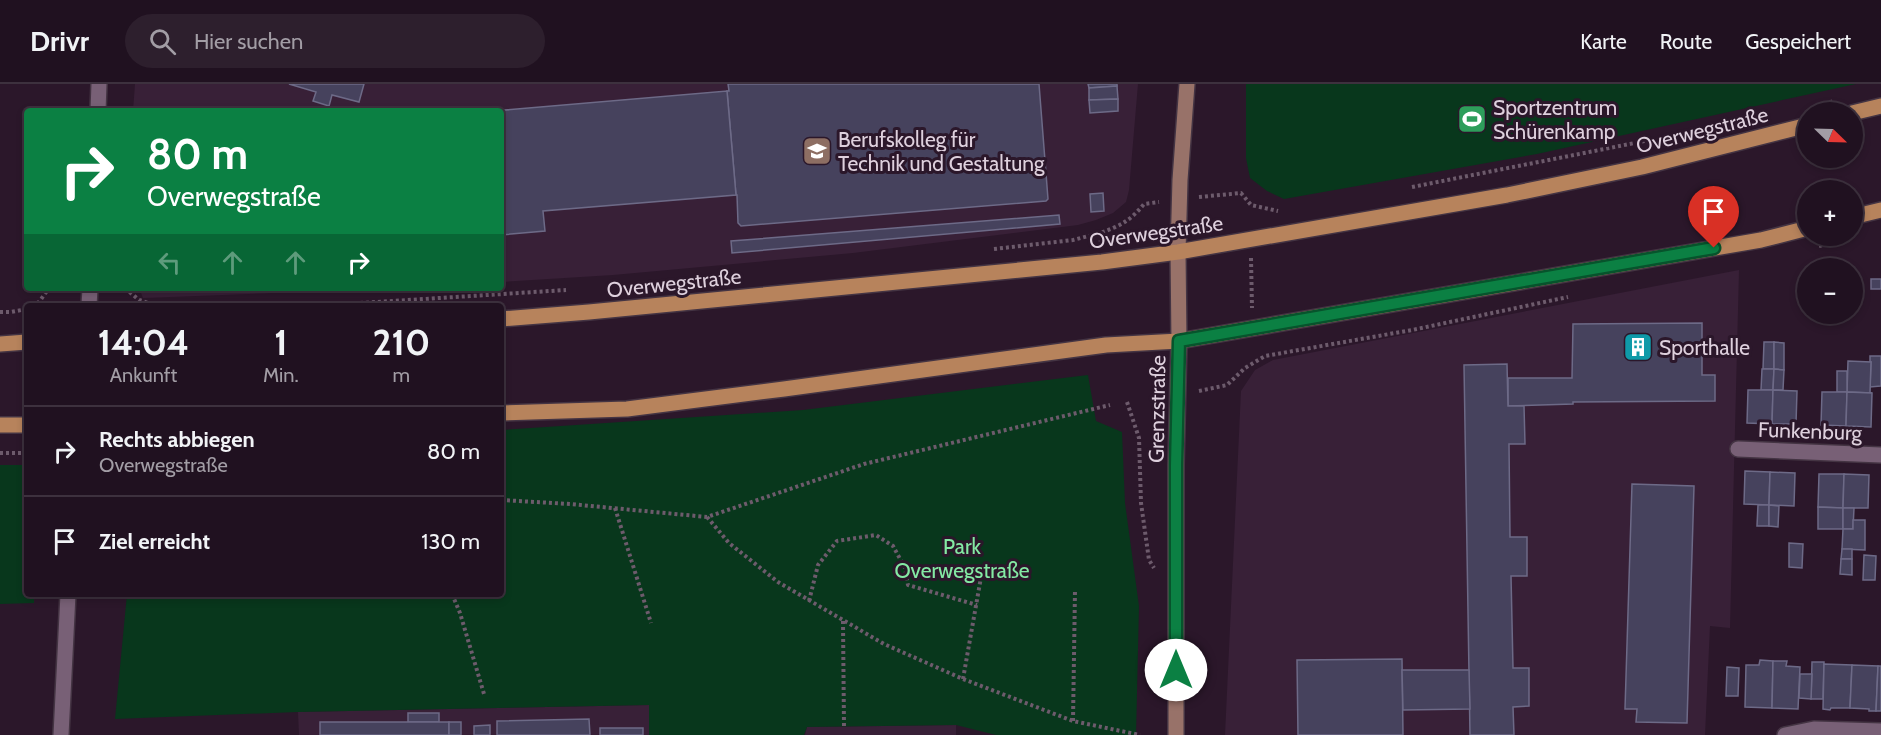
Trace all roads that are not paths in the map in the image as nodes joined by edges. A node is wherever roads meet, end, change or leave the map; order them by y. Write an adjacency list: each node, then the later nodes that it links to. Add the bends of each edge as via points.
1 (99, 84): 4 (street)
2 (1187, 84): 10 (street, Grenzstraße)
3 (1881, 106): 5 (main road)
4 (98, 108)
5 (1863, 110)
6 (1797, 128): 10 (main road, Overwegstraße, via 1631,170 1507,195)
7 (1881, 210): 8 (main road)
8 (1863, 214)
9 (1797, 231): 12 (main road)
10 (1178, 252): 11 (main road, Overwegstraße); 12 (street, Grenzstraße)
11 (504, 320)
12 (1179, 341): 15 (main road, via 1106,345 627,409); 23 (street, Grenzstraße)
13 (24, 342): 14 (main road)
14 (0, 344)
15 (504, 412)
16 (0, 425): 17 (main road)
17 (24, 425)
18 (1738, 449): 19 (street, Funkenburg)
19 (1881, 455)
20 (68, 597): 22 (street)
21 (1881, 731): 24 (street, via 1814,729)
22 (61, 735)
23 (1176, 735)
24 (1785, 735)

